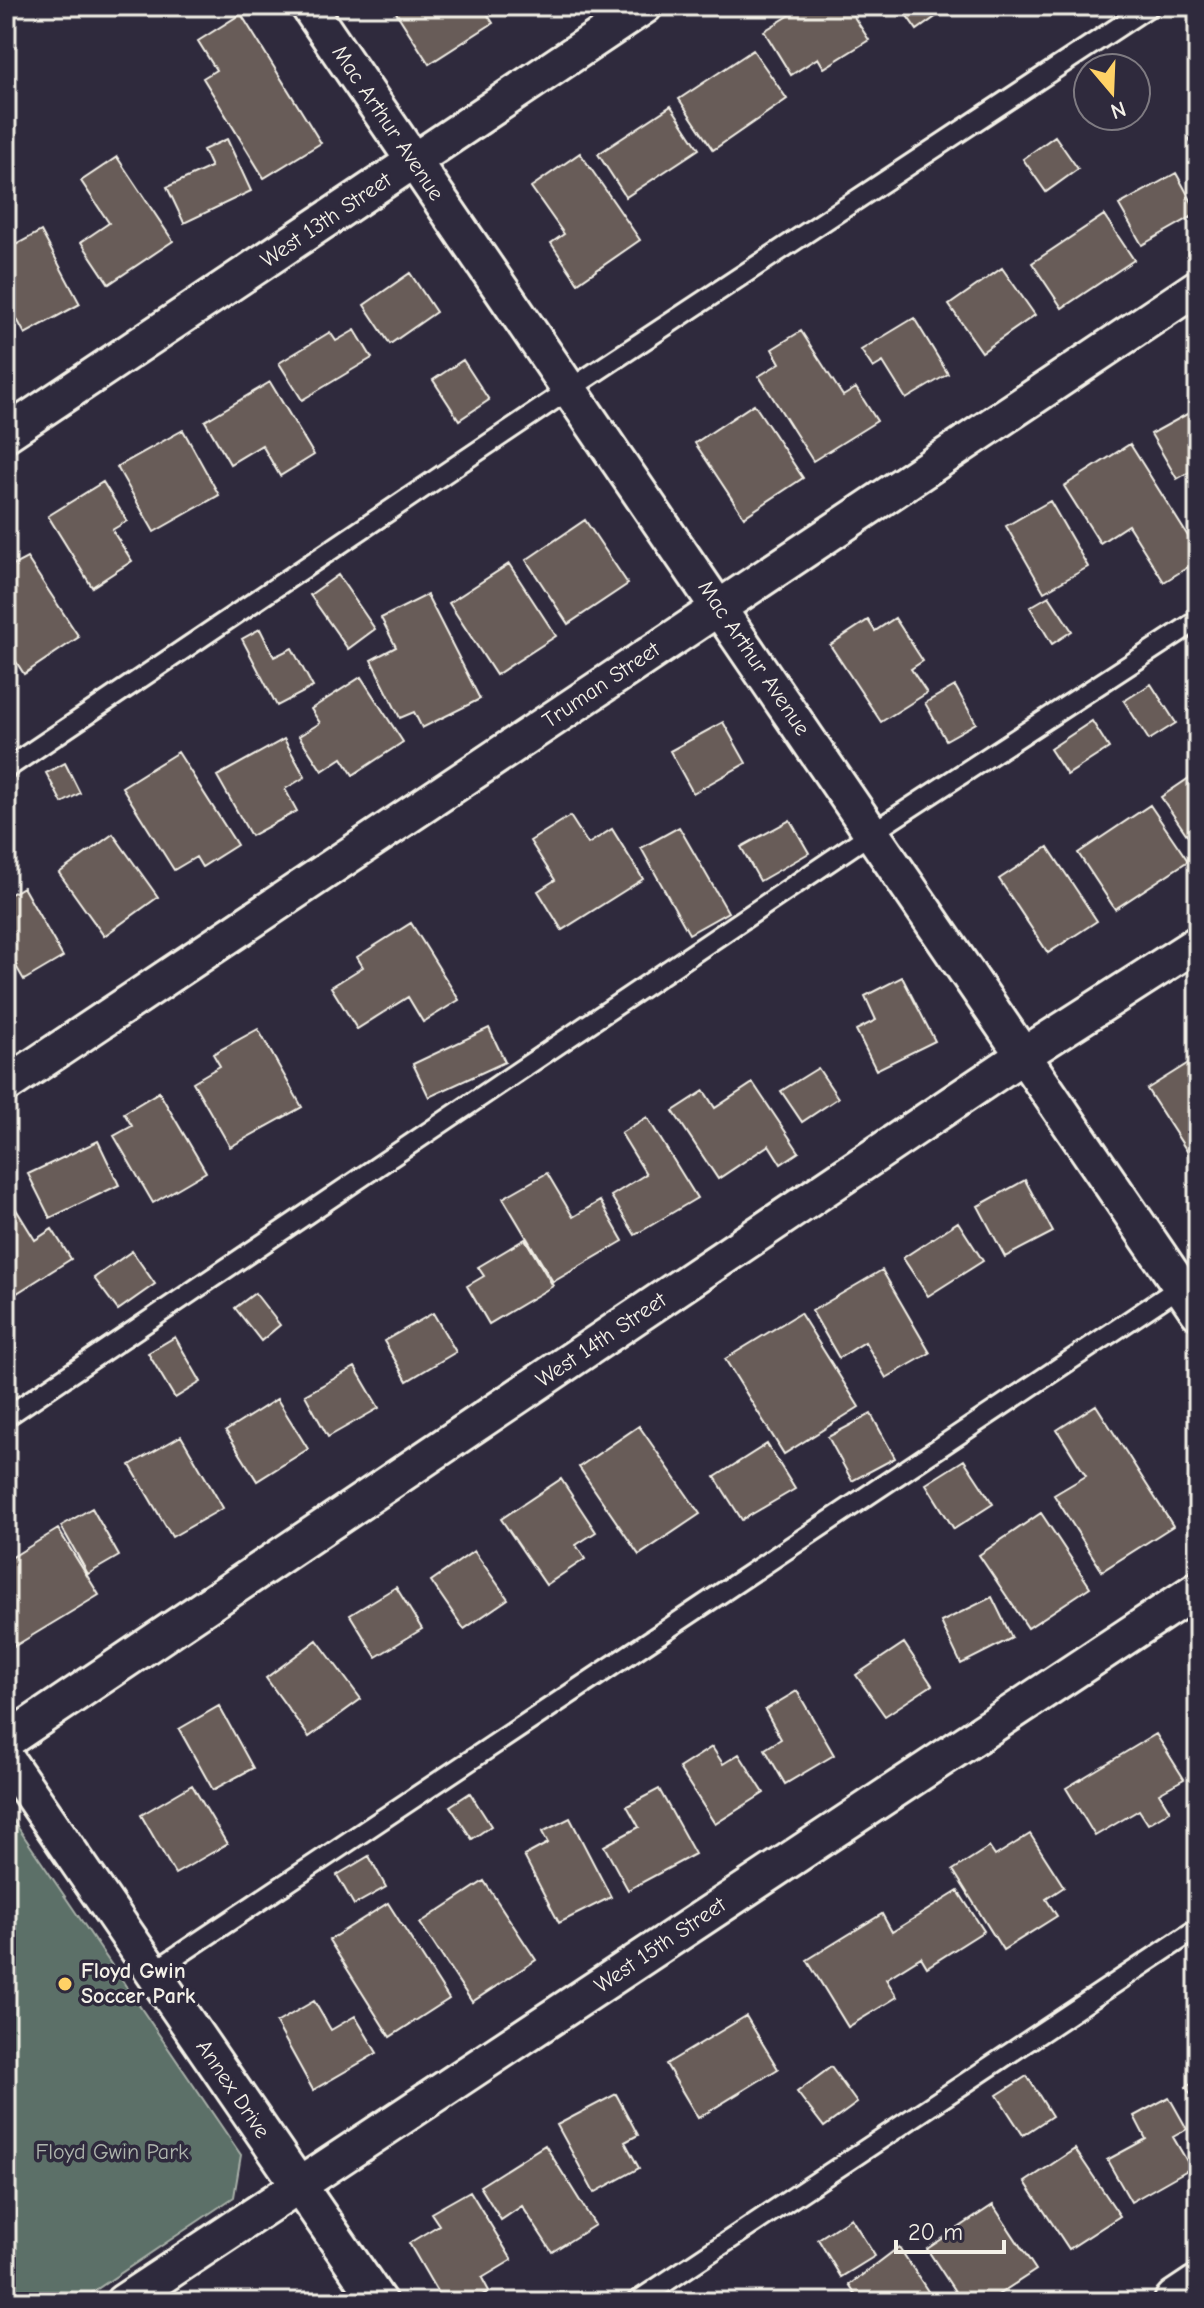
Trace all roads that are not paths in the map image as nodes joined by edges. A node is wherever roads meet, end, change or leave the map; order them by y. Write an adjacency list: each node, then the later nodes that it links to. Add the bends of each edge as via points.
1 (308, 6): 4 (street, Mac Arthur Avenue)
2 (645, 6): 4 (street, West 13th Street)
3 (1150, 6): 6 (lane)
4 (414, 161): 6 (street, Mac Arthur Avenue); 7 (street, West 13th Street)
5 (1198, 287): 8 (street, Truman Street)
6 (570, 389): 8 (street, Mac Arthur Avenue); 10 (lane)
7 (6, 434)
8 (719, 606): 11 (street, Mac Arthur Avenue); 14 (street, Truman Street)
9 (1198, 620): 11 (lane)
10 (6, 769)
11 (873, 832): 13 (street, Mac Arthur Avenue); 16 (lane)
12 (1198, 943): 13 (street, West 14th Street)
13 (1025, 1054): 15 (street, Mac Arthur Avenue); 18 (street, West 14th Street)
14 (6, 1085)
15 (1192, 1291): 21 (lane)
16 (6, 1417)
17 (1198, 1589): 22 (street, West 15th Street)
18 (6, 1741)
19 (6, 1758): 21 (street, Annex Drive)
20 (1198, 1928): 26 (lane)
21 (153, 1972): 22 (street, Annex Drive)
22 (299, 2185): 24 (street, West 15th Street); 25 (street, Annex Drive)
23 (1198, 2288): 27 (main road)
24 (123, 2302)
25 (379, 2302)
26 (636, 2302)
27 (1177, 2302)

